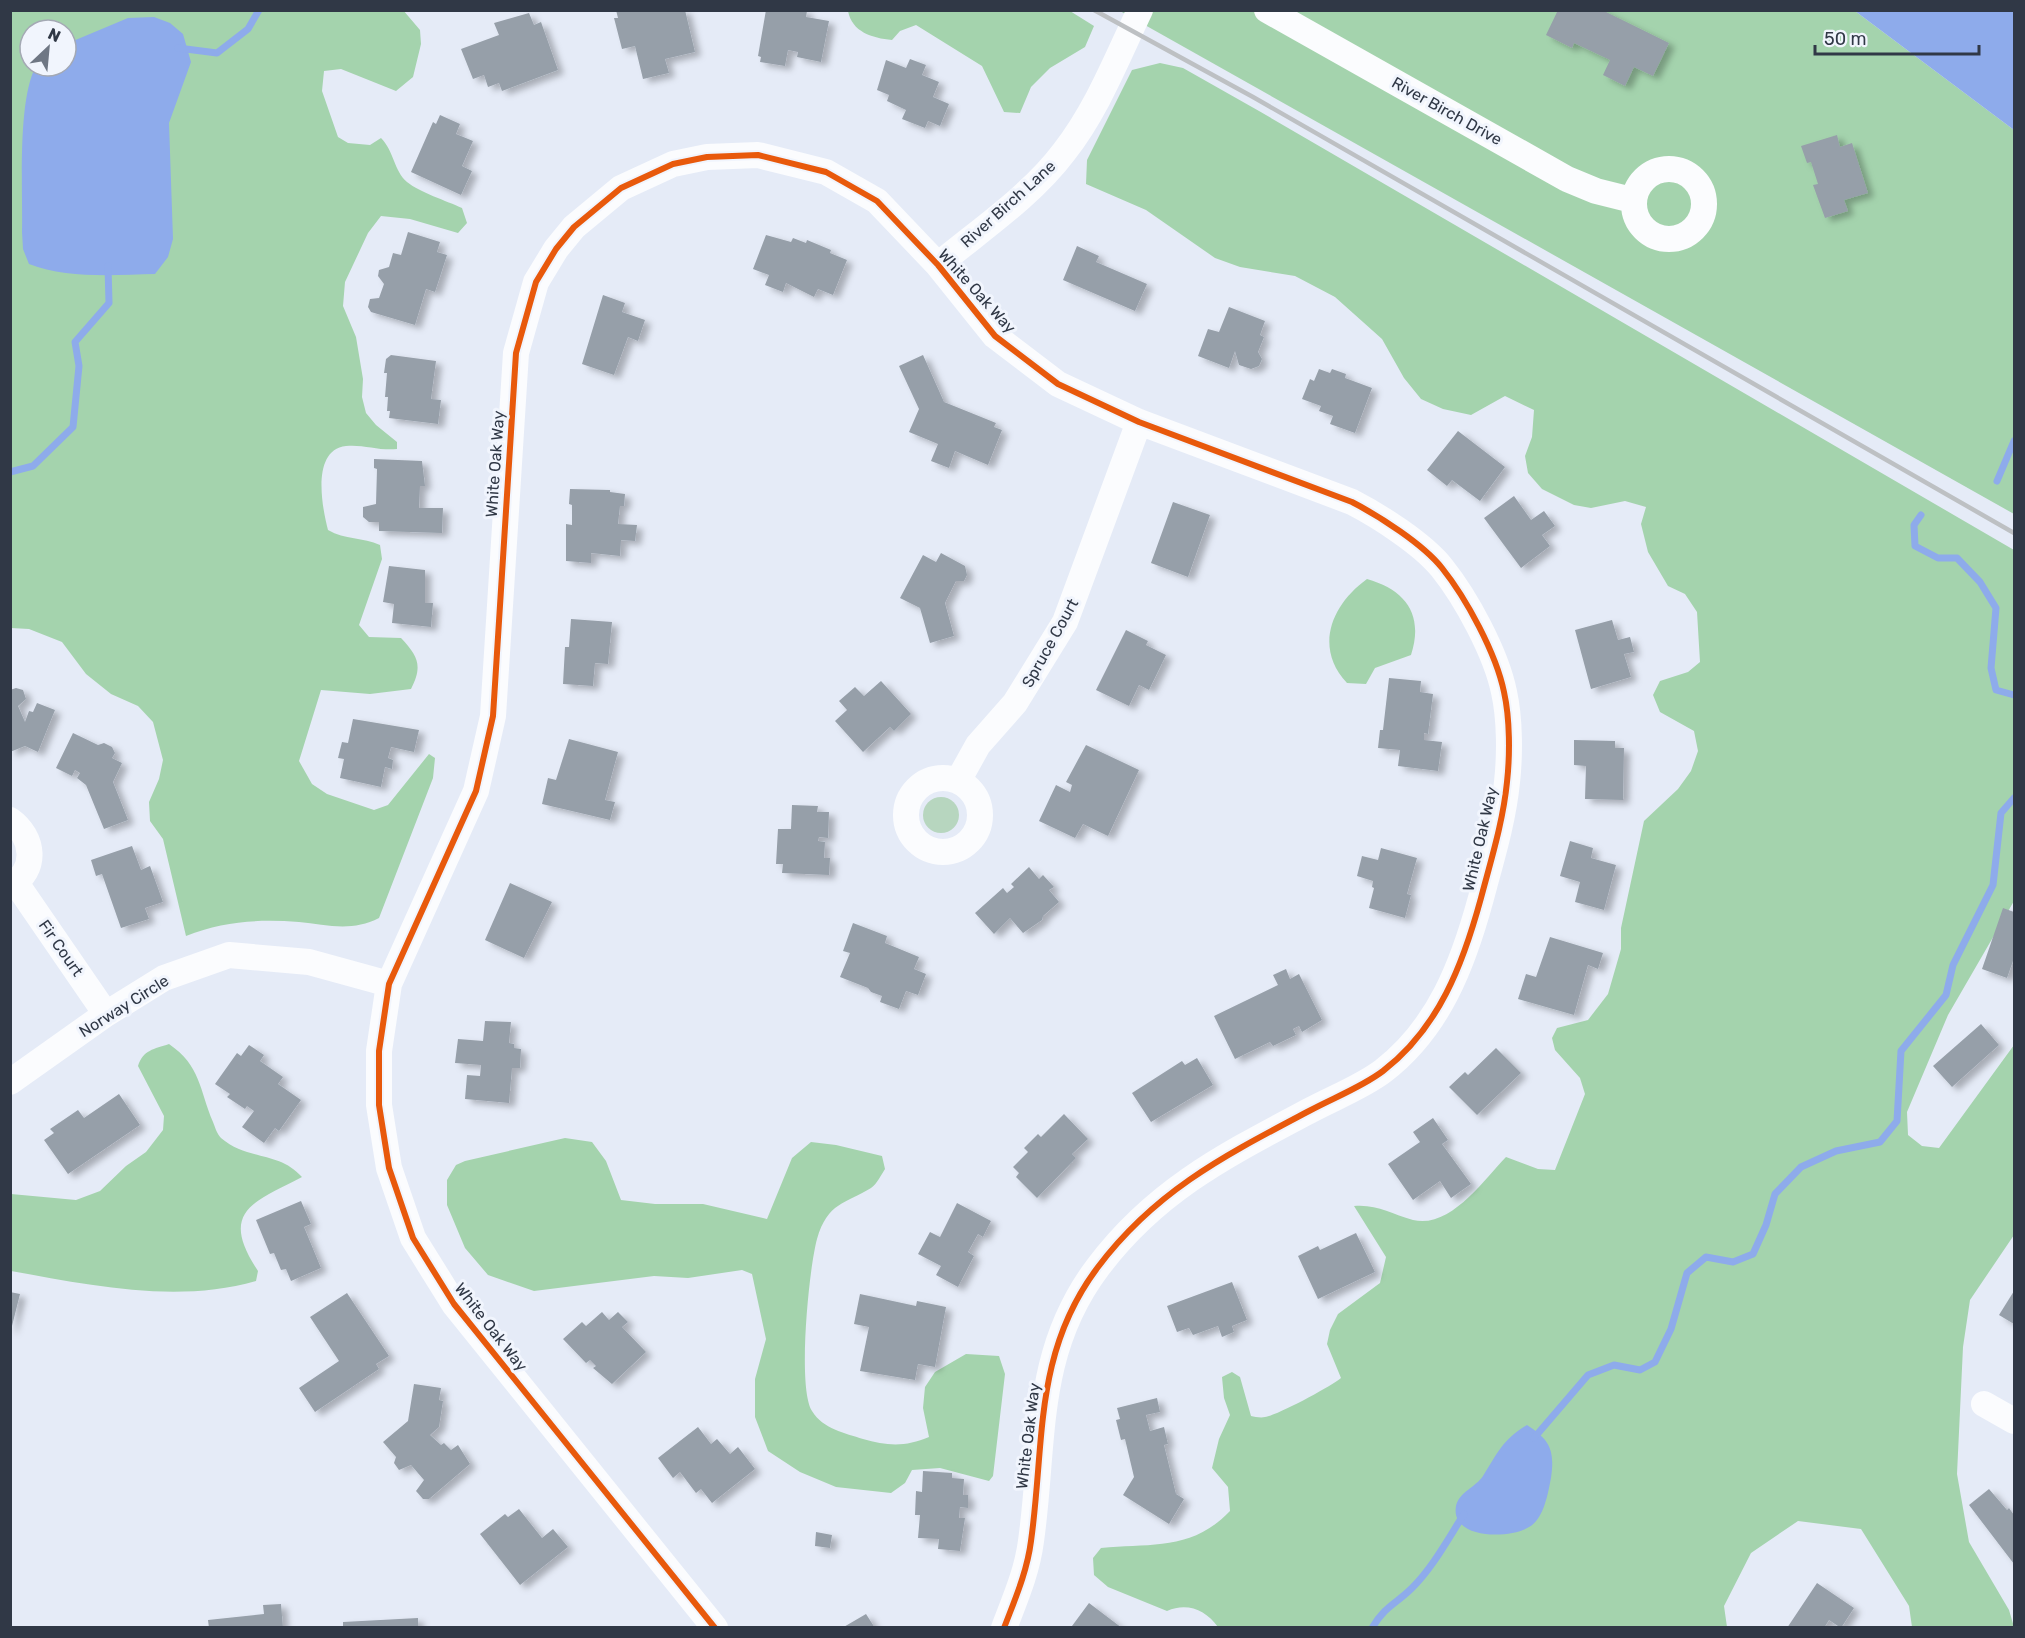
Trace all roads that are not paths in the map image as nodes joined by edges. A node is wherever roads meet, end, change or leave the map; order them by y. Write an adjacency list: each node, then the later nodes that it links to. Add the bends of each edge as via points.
1 (1140, 10): 4 (street, River Birch Lane, via 1084,123 1064,153 1039,180)
2 (1267, 10): 3 (street, River Birch Drive, via 1567,178 1596,191)
3 (1632, 200)
4 (938, 265): 5 (street, White Oak Way, via 995,336 1059,384); 9 (street, White Oak Way, via 877,201 826,172 758,155 706,157 673,164 621,188 574,227 556,249 536,282 516,353 494,716 479,780)
5 (1139, 422): 6 (street, Spruce Court, via 1065,622 1015,704 978,746); 15 (street, White Oak Way, via 1352,502 1379,516 1440,565 1477,621 1504,690 1508,780 1499,832 1466,954 1452,985 1419,1035 1382,1072 1225,1155 1161,1200 1098,1267 1075,1302 1056,1346 1040,1422 1031,1541 1023,1580)
6 (958, 781)
7 (10, 820): 8 (street, Fir Court, via 19,826 29,845 28,866)
8 (13, 884): 10 (street, Fir Court)
9 (389, 984): 10 (street, Norway Circle, via 309,962 229,955 164,978); 14 (street, White Oak Way, via 379,1051 379,1105 389,1168 413,1238 464,1317)
10 (106, 1014): 11 (street, Norway Circle)
11 (10, 1082)
12 (1984, 1404): 13 (street)
13 (2014, 1421)
14 (715, 1628)
15 (1004, 1628)

